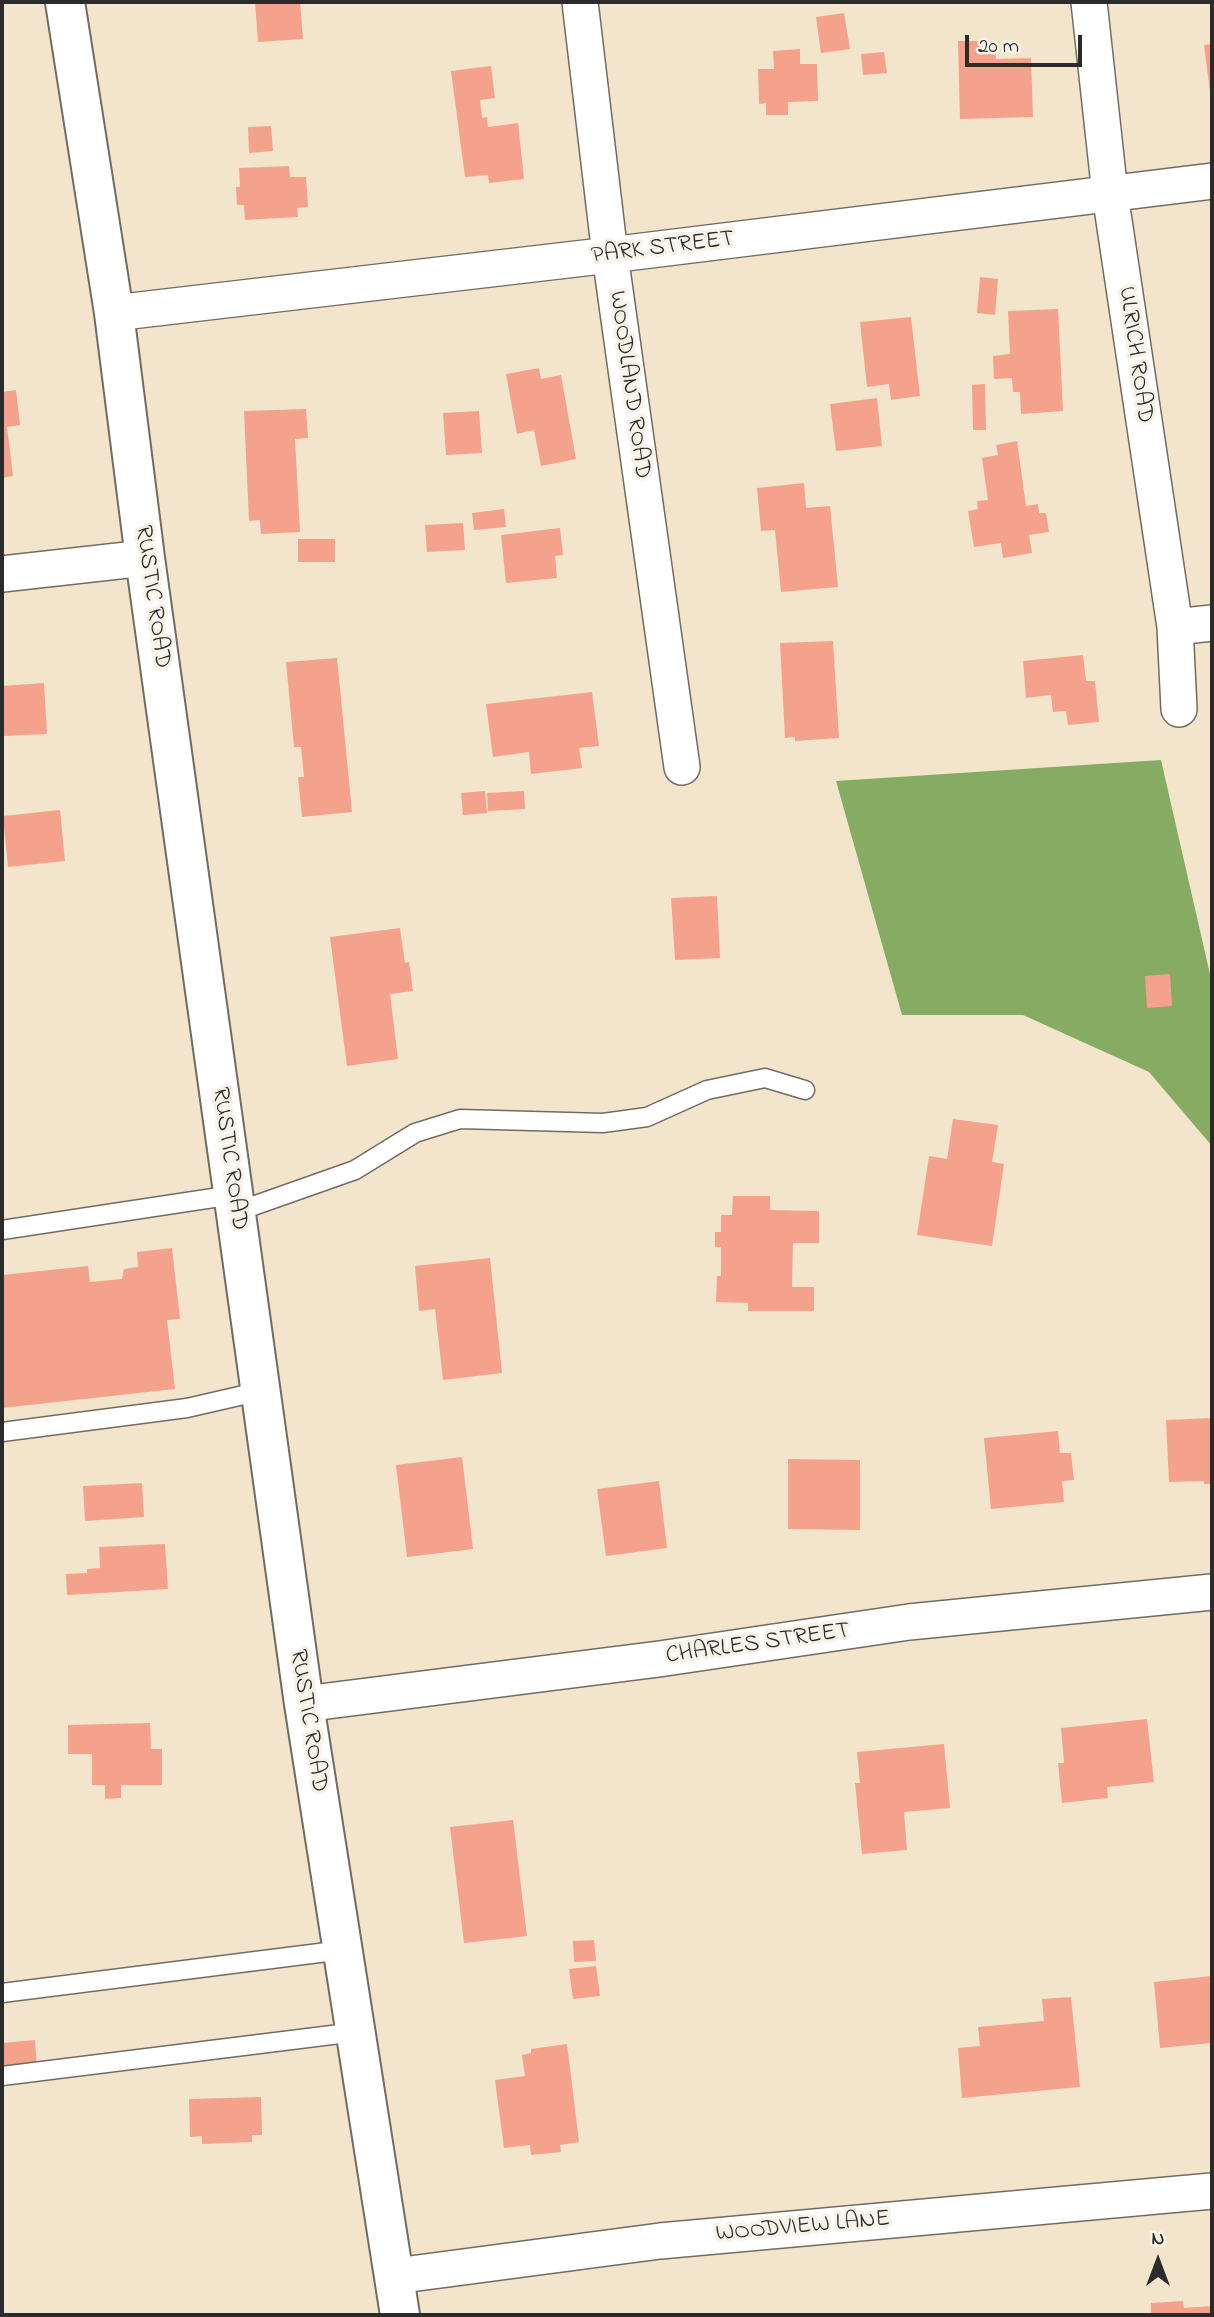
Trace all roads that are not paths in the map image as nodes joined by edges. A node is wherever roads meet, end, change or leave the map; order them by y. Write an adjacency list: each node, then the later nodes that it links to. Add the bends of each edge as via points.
1 (65, 2): 7 (street, RUSTIC ROAD)
2 (580, 2): 6 (street, WOODLAND ROAD)
3 (1089, 2): 5 (street, ULRICH ROAD)
4 (1212, 181): 5 (street, PARK STREET)
5 (1110, 194): 6 (street, PARK STREET); 11 (street, ULRICH ROAD)
6 (610, 255): 7 (street, PARK STREET); 13 (street, WOODLAND ROAD)
7 (114, 313): 8 (street, RUSTIC ROAD)
8 (145, 558): 9 (street); 15 (street, RUSTIC ROAD)
9 (2, 574)
10 (1212, 623): 11 (street)
11 (1175, 627): 12 (street, ULRICH ROAD)
12 (1179, 709)
13 (682, 767)
14 (805, 1090): 15 (lane, via 765,1077 707,1090 647,1117 603,1123 460,1119 415,1133 355,1170)
15 (234, 1203): 16 (lane); 17 (street, RUSTIC ROAD)
16 (2, 1230)
17 (261, 1391): 18 (lane, via 187,1408); 20 (street, RUSTIC ROAD)
18 (2, 1432)
19 (1212, 1592): 20 (street, CHARLES STREET, via 909,1622)
20 (304, 1704): 21 (street, RUSTIC ROAD)
21 (343, 1950): 22 (lane); 23 (street, RUSTIC ROAD)
22 (2, 1993)
23 (356, 2032): 24 (lane); 26 (street, RUSTIC ROAD)
24 (2, 2076)
25 (1212, 2191): 26 (street, WOODVIEW LANE, via 660,2241)
26 (395, 2276): 27 (street, RUSTIC ROAD)
27 (400, 2315)

